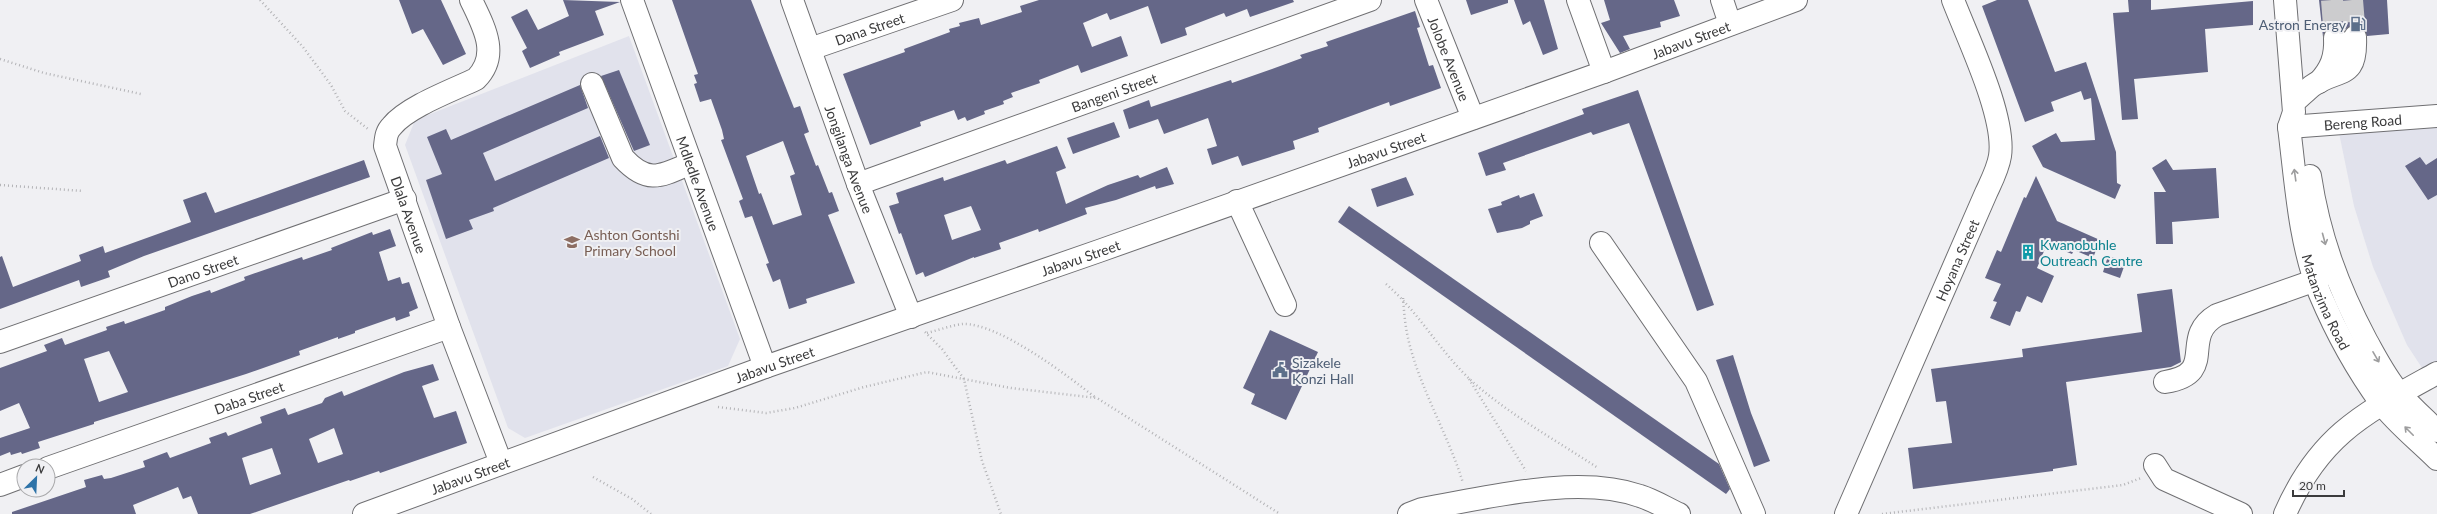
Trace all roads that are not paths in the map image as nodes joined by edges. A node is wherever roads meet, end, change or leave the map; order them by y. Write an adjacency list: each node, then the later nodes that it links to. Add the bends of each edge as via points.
1 (632, 0): 20 (street, Mdledle Avenue)
2 (792, 0): 14 (street, Jongilanga Avenue)
3 (952, 0): 14 (street, Dana Street)
4 (1370, 0): 21 (street, Bangeni Street)
5 (1426, 0): 19 (street, Jolobe Avenue)
6 (1578, 0): 15 (street)
7 (1722, 0): 12 (street)
8 (1796, 0): 12 (street, Jabavu Street)
9 (1953, 0): 45 (street, Hoyana Street, via 1996,113 2000,156)
10 (2285, 0): 18 (street, Matanzima Road)
11 (474, 6): 22 (street, Dlala Avenue, via 489,53 486,70 476,79 402,115 386,136 385,146)
12 (1730, 24): 15 (street, Jabavu Street)
13 (2345, 38): 18 (street, via 2356,52 2353,63 2344,73 2324,80)
14 (810, 49): 21 (street, Jongilanga Avenue)
15 (1604, 72): 19 (street, Jabavu Street)
16 (592, 84): 20 (street, via 623,158 631,167 656,176)
17 (2437, 116): 18 (street, Bereng Road)
18 (2295, 117): 25 (street, Matanzima Road, via 2305,238)
19 (1473, 118): 23 (street, Jabavu Street)
20 (691, 163): 30 (street, Mdledle Avenue)
21 (858, 184): 27 (street, Jongilanga Avenue)
22 (404, 199): 28 (street, Dlala Avenue); 29 (street, Dano Street)
23 (1237, 201): 26 (street); 27 (street, Jabavu Street)
24 (1601, 243): 44 (street, via 1696,380)
25 (2324, 274): 32 (street, via 2207,321 2199,335 2196,361 2189,374 2182,379); 33 (street, Matanzima Road, via 2320,294 2351,355)
26 (1285, 305)
27 (911, 317): 30 (street, Jabavu Street)
28 (449, 327): 36 (street, Dlala Avenue); 37 (street, Daba Street)
29 (0, 342)
30 (765, 367): 36 (street, Jabavu Street)
31 (2437, 373): 33 (street)
32 (2165, 382)
33 (2391, 399): 34 (street, Matanzima Road); 35 (street, Matanzima Road, one-way to 33); 47 (street, via 2356,420 2334,438 2306,475)
34 (2437, 431)
35 (2437, 459)
36 (501, 463): 41 (street, Jabavu Street)
37 (56, 465)
38 (2156, 469): 46 (street, via 2164,479)
39 (16, 479): 40 (street)
40 (0, 485)
41 (364, 514)
42 (1409, 514): 43 (street, via 1422,509 1550,488 1606,489 1640,496)
43 (1679, 514)
44 (1754, 514)
45 (1846, 514)
46 (2241, 514)
47 (2285, 514)

